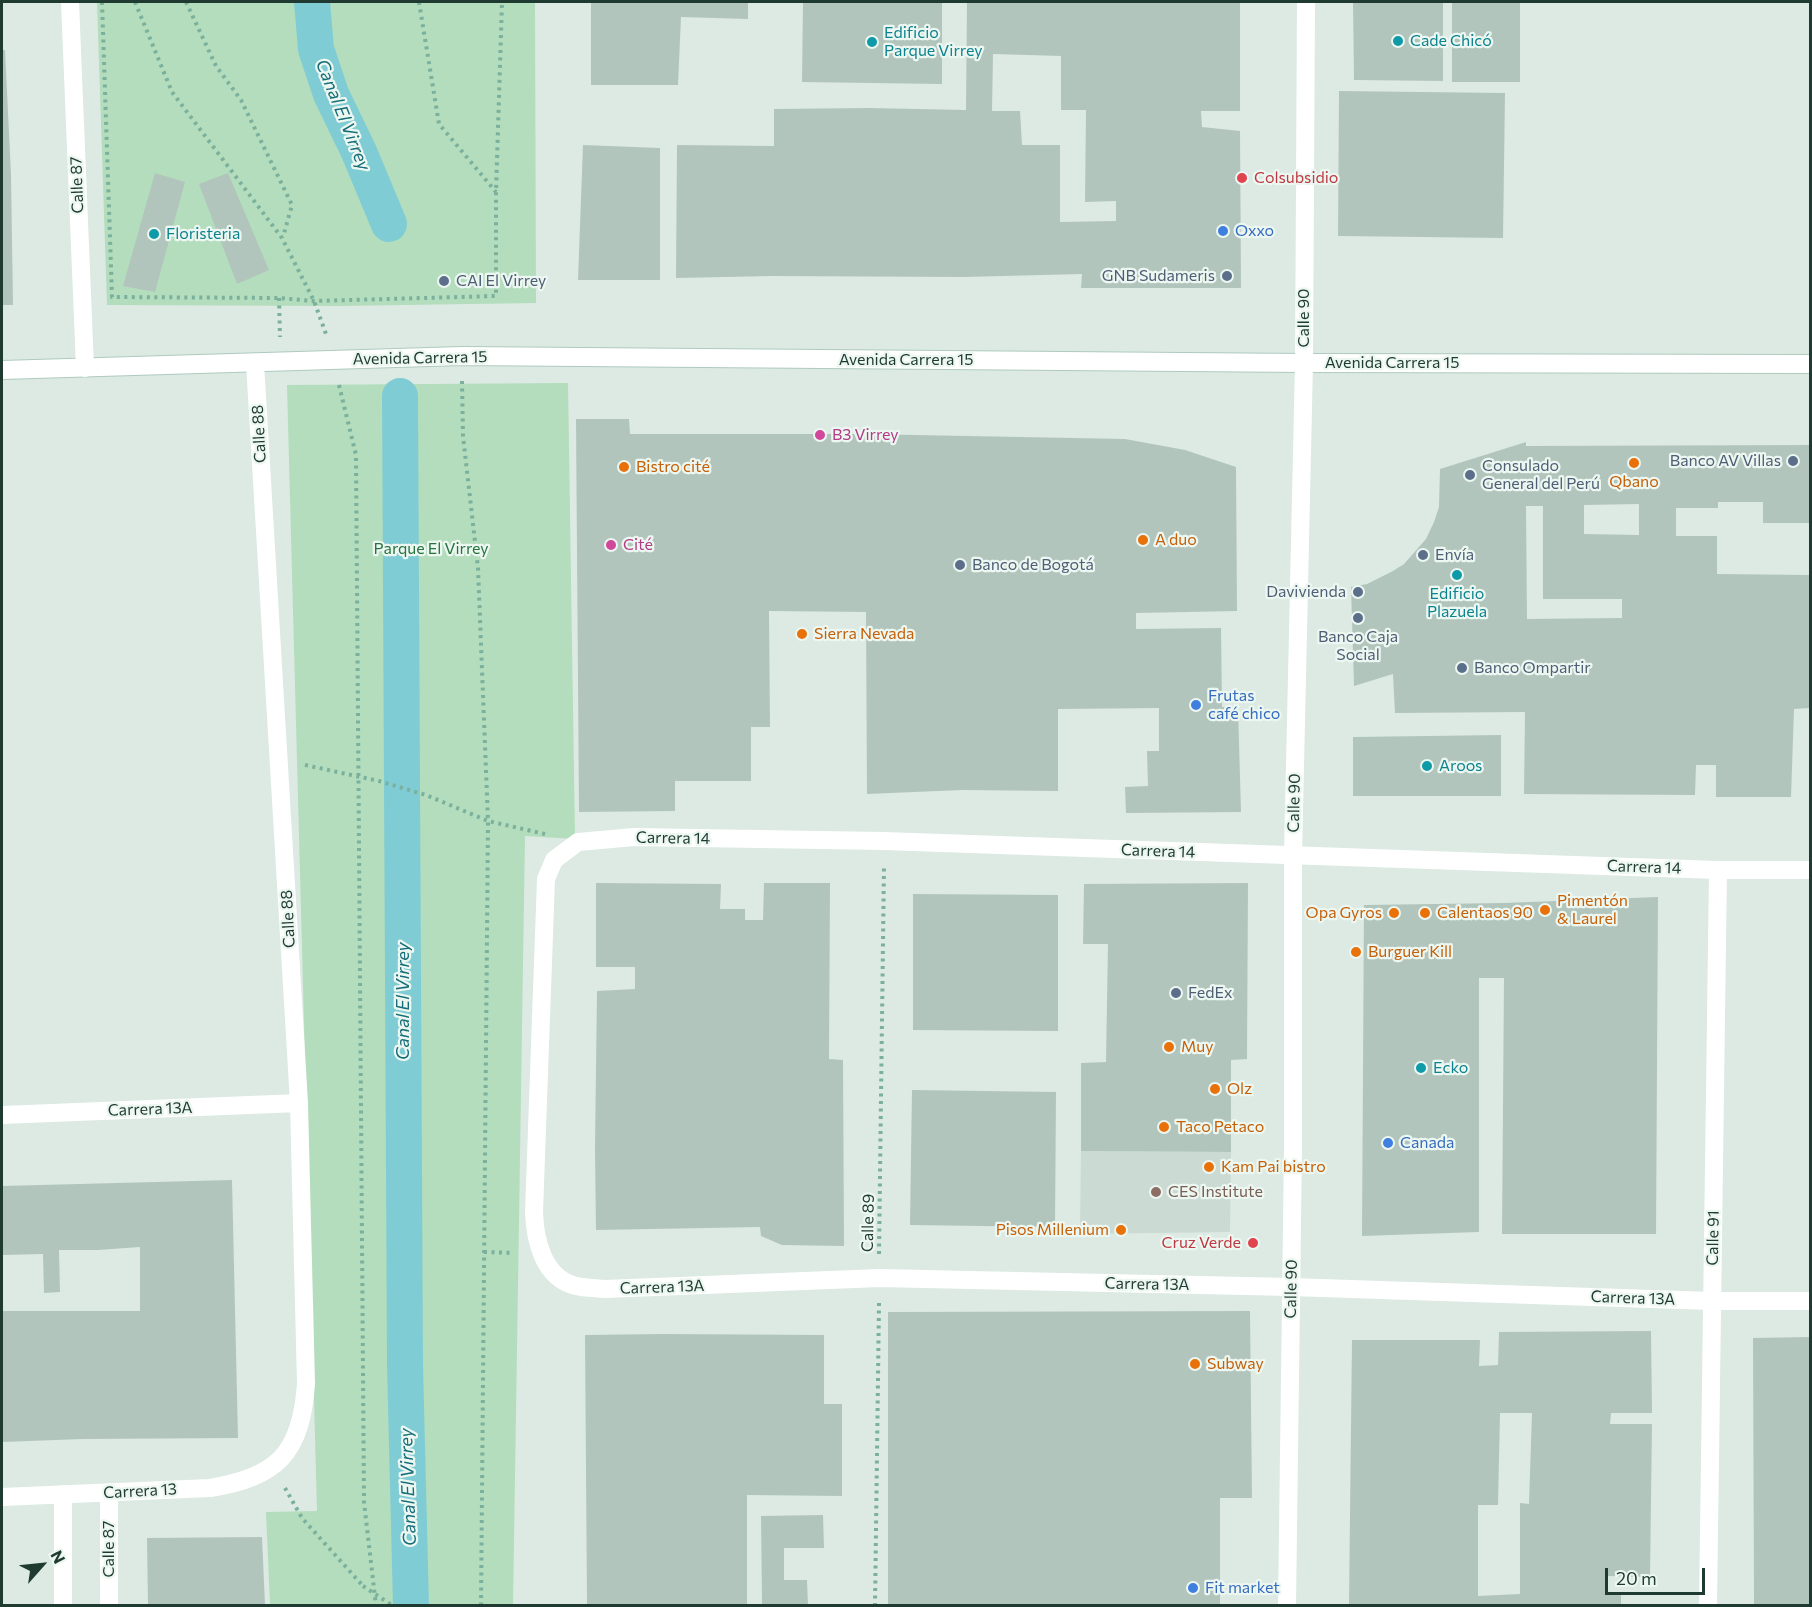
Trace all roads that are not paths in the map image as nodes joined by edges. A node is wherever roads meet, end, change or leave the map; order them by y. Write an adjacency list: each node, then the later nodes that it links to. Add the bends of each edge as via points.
1 (70, 2): 6 (street, Calle 87)
2 (1306, 2): 4 (street, Calle 90)
3 (255, 363): 4 (street, Avenida Carrera 15, via 462,356); 6 (street, Avenida Carrera 15); 11 (street, Calle 88)
4 (1304, 363): 5 (street, Avenida Carrera 15); 8 (street, Calle 90)
5 (1810, 364)
6 (85, 368): 7 (street, Avenida Carrera 15)
7 (2, 370)
8 (1293, 855): 9 (street, Carrera 14); 13 (street, Carrera 14, via 634,837 578,842 554,860 546,879); 14 (street, Calle 90)
9 (1718, 870): 10 (street, Carrera 14); 15 (street, Calle 91)
10 (1810, 870)
11 (298, 1103): 12 (street, Carrera 13A); 17 (street, Calle 88, via 306,1384 304,1411 297,1432 286,1455)
12 (2, 1115)
13 (534, 1212): 14 (street, Carrera 13A, via 541,1255 557,1276 574,1286 605,1289 879,1278)
14 (1291, 1287): 15 (street, Carrera 13A); 23 (street, Calle 90)
15 (1712, 1301): 16 (street, Carrera 13A); 24 (street, Calle 91)
16 (1810, 1302)
17 (274, 1466): 18 (street, Carrera 13, via 233,1484 210,1488)
18 (109, 1492): 19 (street, Carrera 13); 22 (street, Calle 87)
19 (63, 1494): 20 (street, Carrera 13); 21 (street)
20 (2, 1497)
21 (63, 1605)
22 (109, 1605)
23 (1287, 1605)
24 (1708, 1605)

